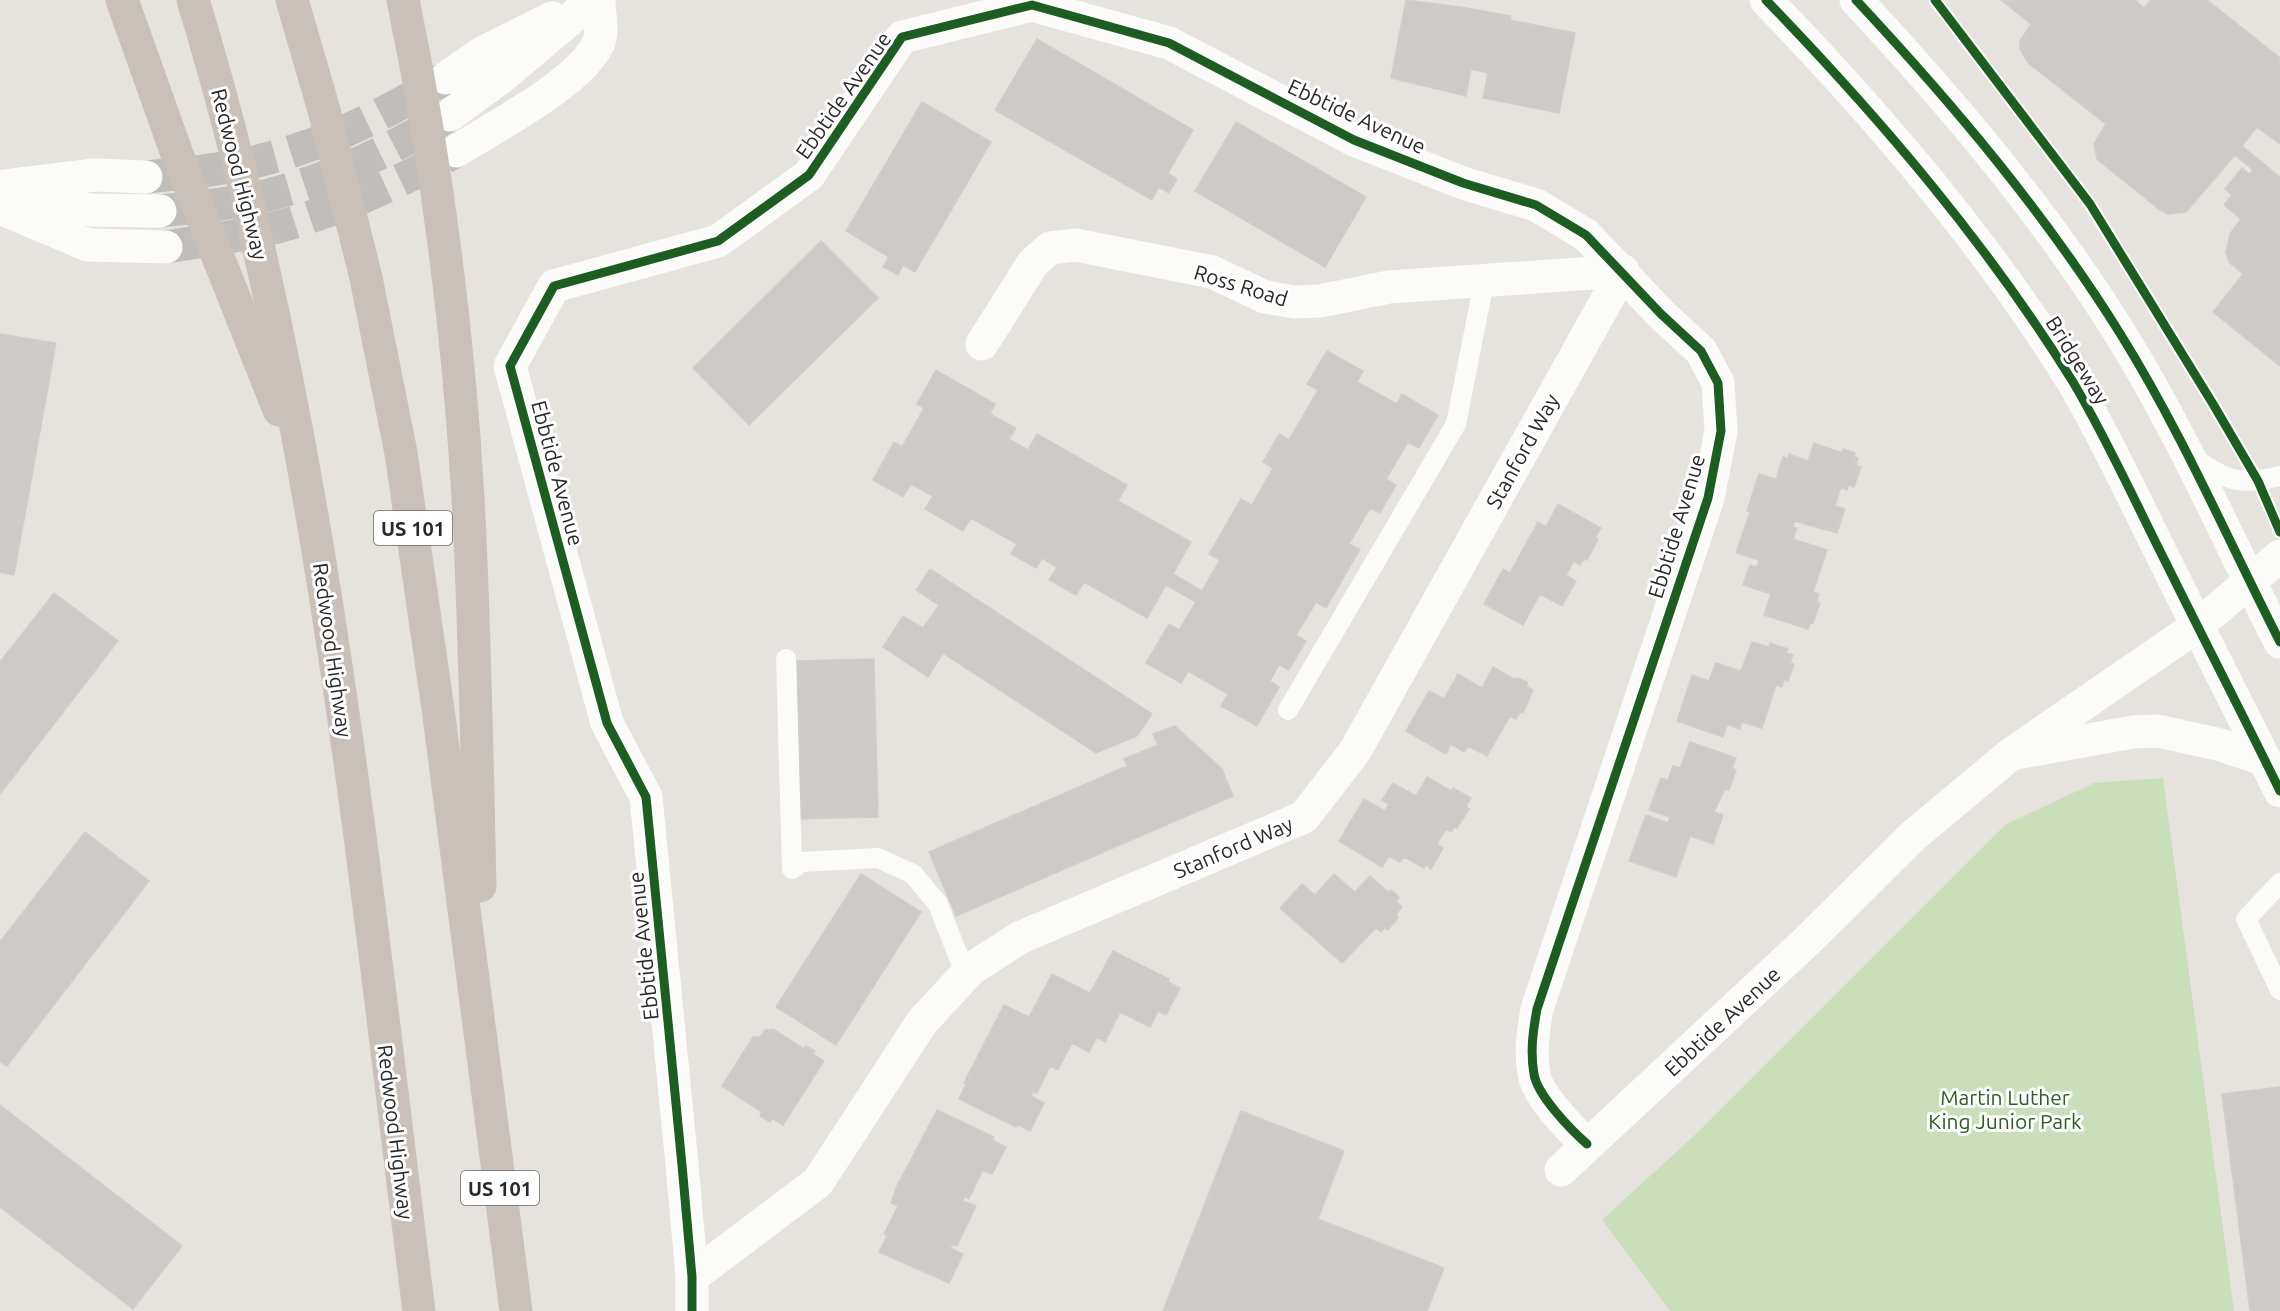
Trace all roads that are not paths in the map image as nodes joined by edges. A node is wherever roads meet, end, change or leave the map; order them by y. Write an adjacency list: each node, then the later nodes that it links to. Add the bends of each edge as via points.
1 (122, 0): 23 (highway, via 177,154)
2 (193, 0): 23 (highway, Redwood Highway, via 252,214)
3 (292, 0): 36 (highway, US 101, via 356,236 397,431 428,628)
4 (403, 0): 36 (highway, via 445,262 467,485)
5 (590, 0): 9 (street, via 482,53); 10 (street, via 503,76)
6 (598, 0): 11 (street, via 600,40 581,67 527,107)
7 (1766, 0): 26 (street, Bridgeway, via 1860,101 1974,239 2025,310)
8 (1856, 0): 21 (street, via 1966,123 2072,262 2143,371)
9 (446, 78)
10 (450, 116)
11 (456, 151)
12 (146, 177): 13 (street, via 94,176)
13 (0, 187)
14 (0, 197): 16 (street, via 92,210)
15 (0, 208): 17 (street, via 88,245)
16 (160, 211)
17 (166, 246)
18 (1623, 271): 19 (street, Ross Road); 34 (street, Stanford Way, via 1355,751 1304,817 1021,937); 37 (street, Ebbtide Avenue, via 1701,351 1718,383 1721,431 1708,498 1537,1009 1531,1046 1534,1077 1563,1123); 39 (street, Ebbtide Avenue, via 1586,235 1536,205 1463,183 1354,140 1169,44 1032,5 902,37 810,175 718,241 554,286 510,366 607,723 646,797)
19 (1484, 282): 20 (street, Ross Road, via 1389,287 1320,301 1294,302 1265,297 1212,272 1076,245 1050,248 1033,263); 29 (lane, via 1456,424)
20 (982, 344)
21 (2184, 452): 22 (lane, via 2214,473 2238,483); 25 (street)
22 (2280, 476)
23 (307, 480): 40 (highway, Redwood Highway, via 346,743)
24 (2280, 556): 25 (street, Ebbtide Avenue)
25 (2250, 582): 26 (street, Ebbtide Avenue); 27 (street)
26 (2210, 616): 30 (street, Ebbtide Avenue); 31 (street, Bridgeway)
27 (2280, 642)
28 (786, 659): 34 (lane, via 792,869 801,862 878,858 913,874 938,904)
29 (1288, 710)
30 (2011, 754): 31 (street, via 2158,731); 37 (street, Ebbtide Avenue, via 1913,836 1799,949)
31 (2265, 760): 32 (street, Bridgeway)
32 (2280, 791)
33 (2280, 883): 35 (lane, via 2246,919)
34 (966, 976): 39 (street, Stanford Way, via 922,1022 818,1182)
35 (2280, 990)
36 (484, 1065): 41 (highway, US 101)
37 (1587, 1144): 38 (street, Ebbtide Avenue)
38 (1562, 1170)
39 (692, 1276): 42 (street, Ebbtide Avenue)
40 (419, 1311)
41 (516, 1311)
42 (692, 1311)

